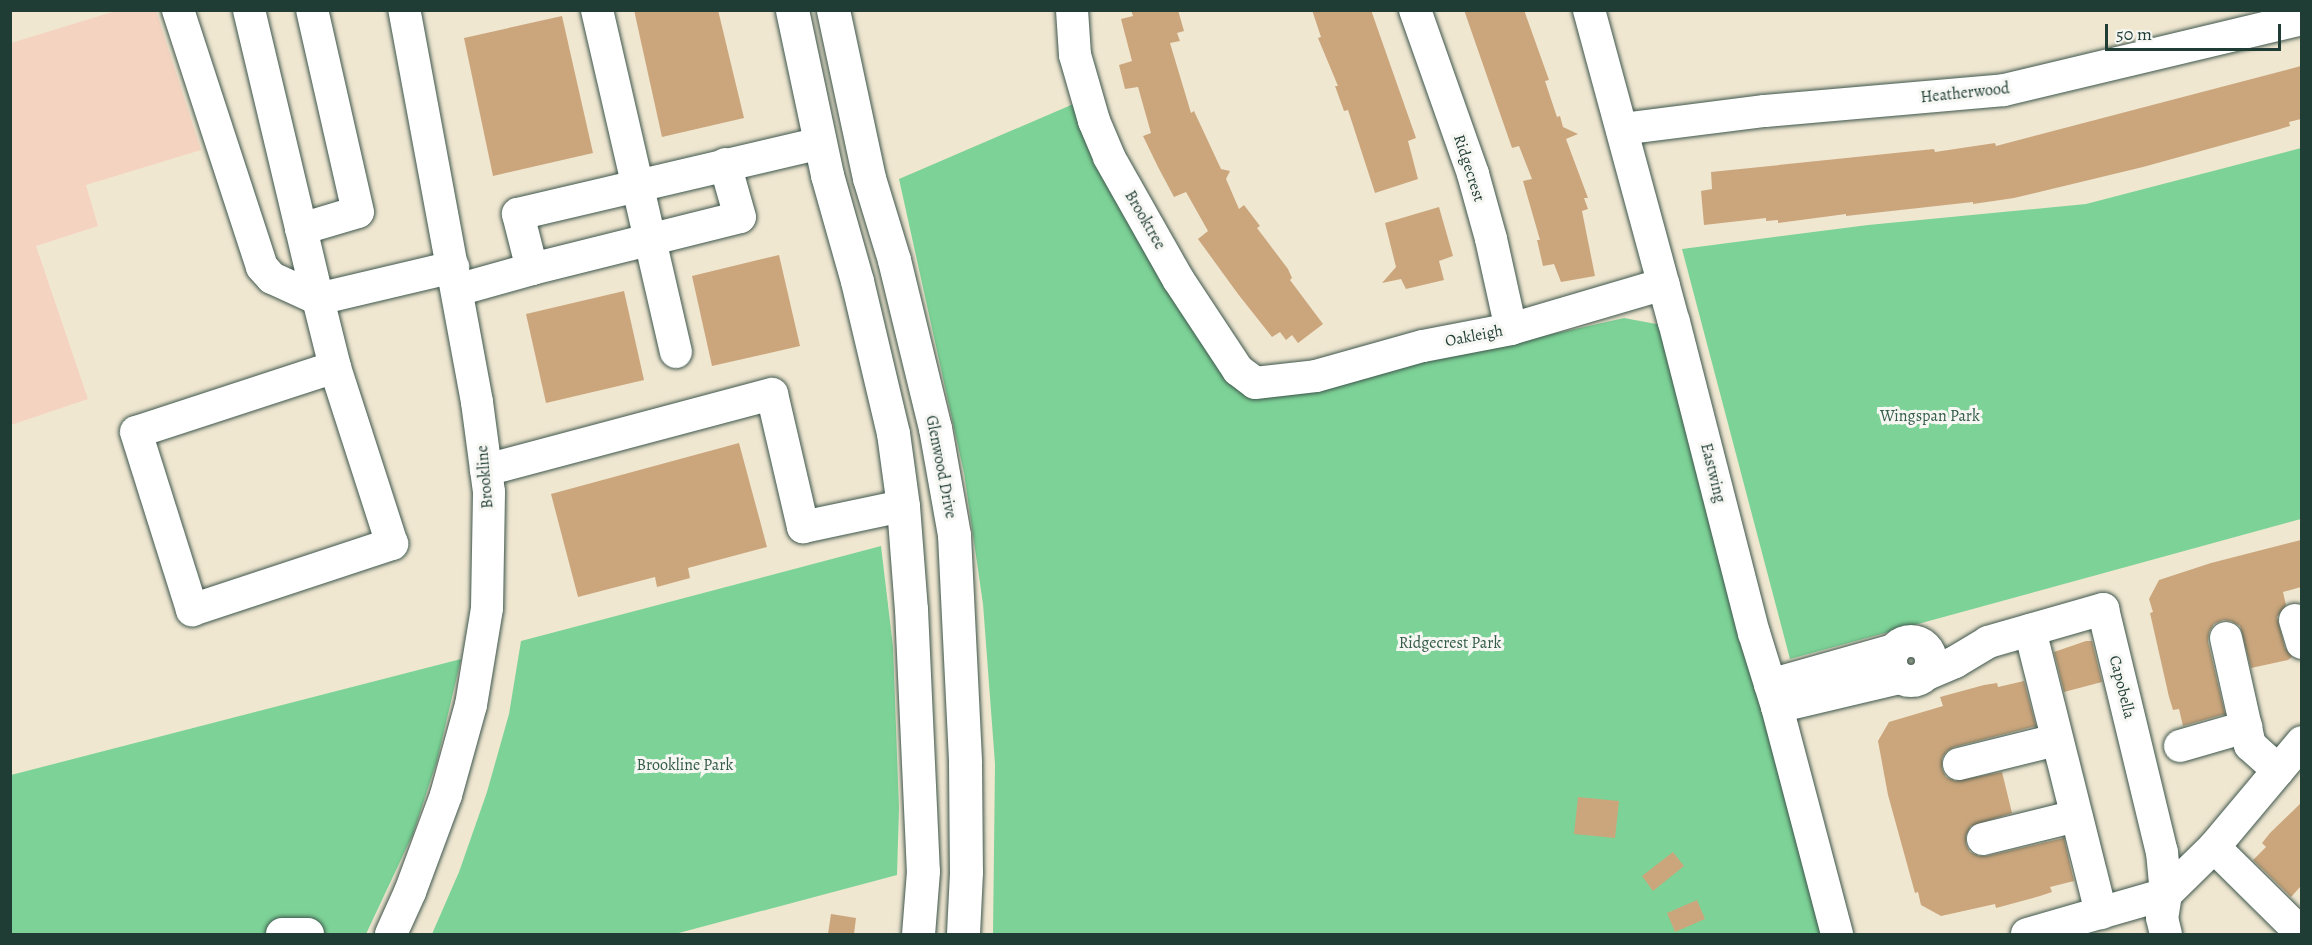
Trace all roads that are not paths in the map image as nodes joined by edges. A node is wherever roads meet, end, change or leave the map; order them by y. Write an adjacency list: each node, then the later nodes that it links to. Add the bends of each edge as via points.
1 (178, 10): 21 (street, via 262,267 272,278)
2 (249, 10): 16 (street)
3 (312, 10): 16 (street, via 358,212)
4 (597, 10): 15 (street)
5 (792, 10): 13 (main road)
6 (833, 10): 47 (main road, Glenwood Drive, via 869,178 894,260 934,428 954,535 965,763)
7 (1072, 10): 25 (street, Brooktree, via 1075,55 1094,121 1109,157 1178,279 1238,370 1255,383)
8 (1415, 10): 22 (street, Ridgecrest, via 1473,174)
9 (1589, 10): 12 (street, Eastwing)
10 (408, 11): 19 (street, Brookline)
11 (2301, 19): 12 (street, Heatherwood, via 2004,90 1765,111)
12 (1622, 129): 20 (street, Eastwing)
13 (820, 143): 14 (street); 27 (main road, via 893,433)
14 (725, 164): 15 (street); 17 (street, via 740,217)
15 (638, 184): 17 (street); 18 (street, via 518,214)
16 (301, 229): 21 (street)
17 (650, 240): 18 (street); 23 (street)
18 (532, 269): 19 (street)
19 (455, 278): 21 (street); 26 (street, Brookline)
20 (1664, 284): 22 (street, Oakleigh); 30 (street, Eastwing, via 1754,633)
21 (318, 299): 24 (street)
22 (1510, 329): 25 (street, Oakleigh)
23 (676, 352)
24 (335, 367): 24 (street, via 392,544 192,610 136,432)
25 (1282, 381)
26 (486, 470): 27 (street, via 772,394 803,527); 45 (street, Brookline, via 487,608 471,705 446,795)
27 (903, 506): 46 (main road, via 923,871)
28 (2030, 630): 30 (street, Capobella, via 1975,647 1954,662 1911,662); 32 (street); 40 (street, Capobella, via 2103,609 2162,852)
29 (2226, 638): 31 (street)
30 (1774, 696): 48 (street, Eastwing)
31 (2246, 727): 34 (street); 36 (street, via 2250,745)
32 (2056, 740): 35 (street); 37 (street)
33 (2301, 742): 36 (street)
34 (2180, 746)
35 (1959, 764)
36 (2278, 770): 39 (street)
37 (2076, 816): 38 (street); 41 (street)
38 (1983, 839)
39 (2214, 847): 40 (street); 42 (street)
40 (2166, 894): 41 (street); 50 (street, Capobella, via 2162,918)
41 (2101, 913): 49 (street)
42 (2296, 918)
43 (282, 934): 44 (street)
44 (308, 934)
45 (391, 934)
46 (918, 934)
47 (963, 934)
48 (1837, 934)
49 (2027, 934)
50 (2166, 934)

